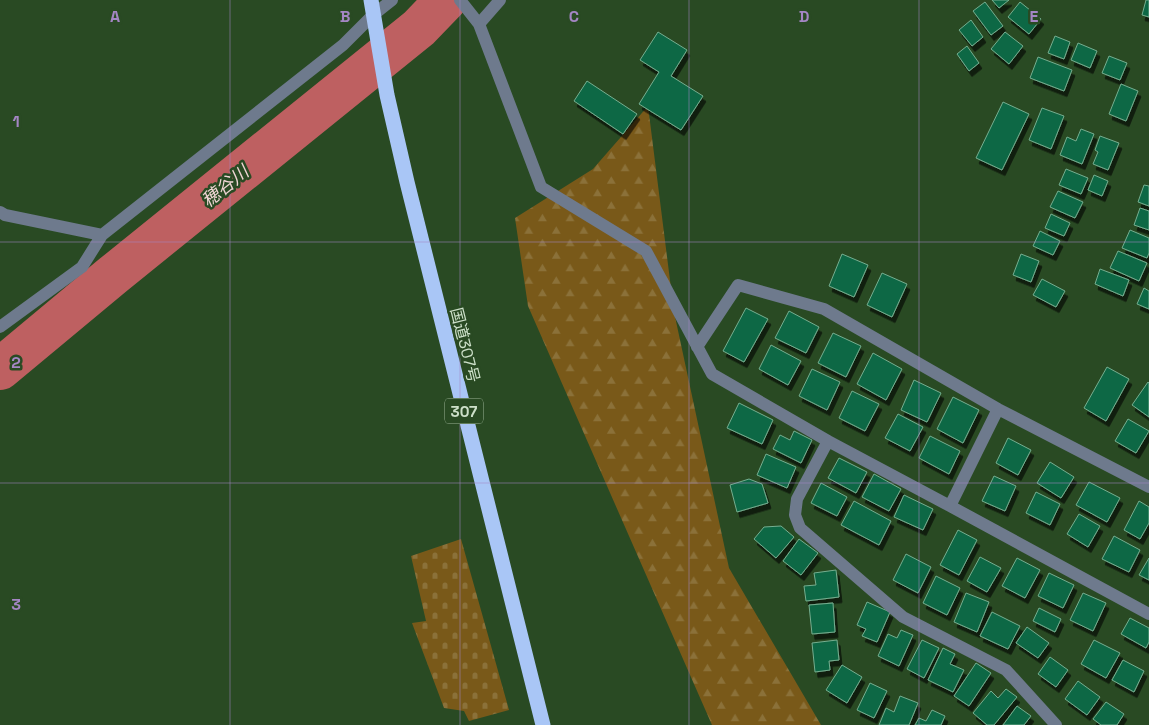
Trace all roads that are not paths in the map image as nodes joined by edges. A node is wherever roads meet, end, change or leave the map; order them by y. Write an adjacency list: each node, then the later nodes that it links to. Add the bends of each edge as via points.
1 (392, 0): 4 (street)
2 (460, 0): 5 (street)
3 (500, 0): 5 (street)
4 (372, 7): 7 (street, via 343,45); 15 (highway, 国道307号 / 307, via 387,95 431,283)
5 (479, 24): 9 (street, via 542,187 646,251)
6 (0, 212): 7 (street)
7 (102, 235): 8 (street, via 82,267)
8 (0, 327)
9 (697, 347): 10 (street, via 738,286 824,309); 11 (street, via 712,374)
10 (998, 409): 12 (street); 13 (street)
11 (828, 441): 13 (street); 16 (street, via 797,499 794,514 800,528 902,617 1006,670)
12 (1149, 487)
13 (950, 506): 14 (street)
14 (1149, 614)
15 (543, 725)
16 (1056, 725)

